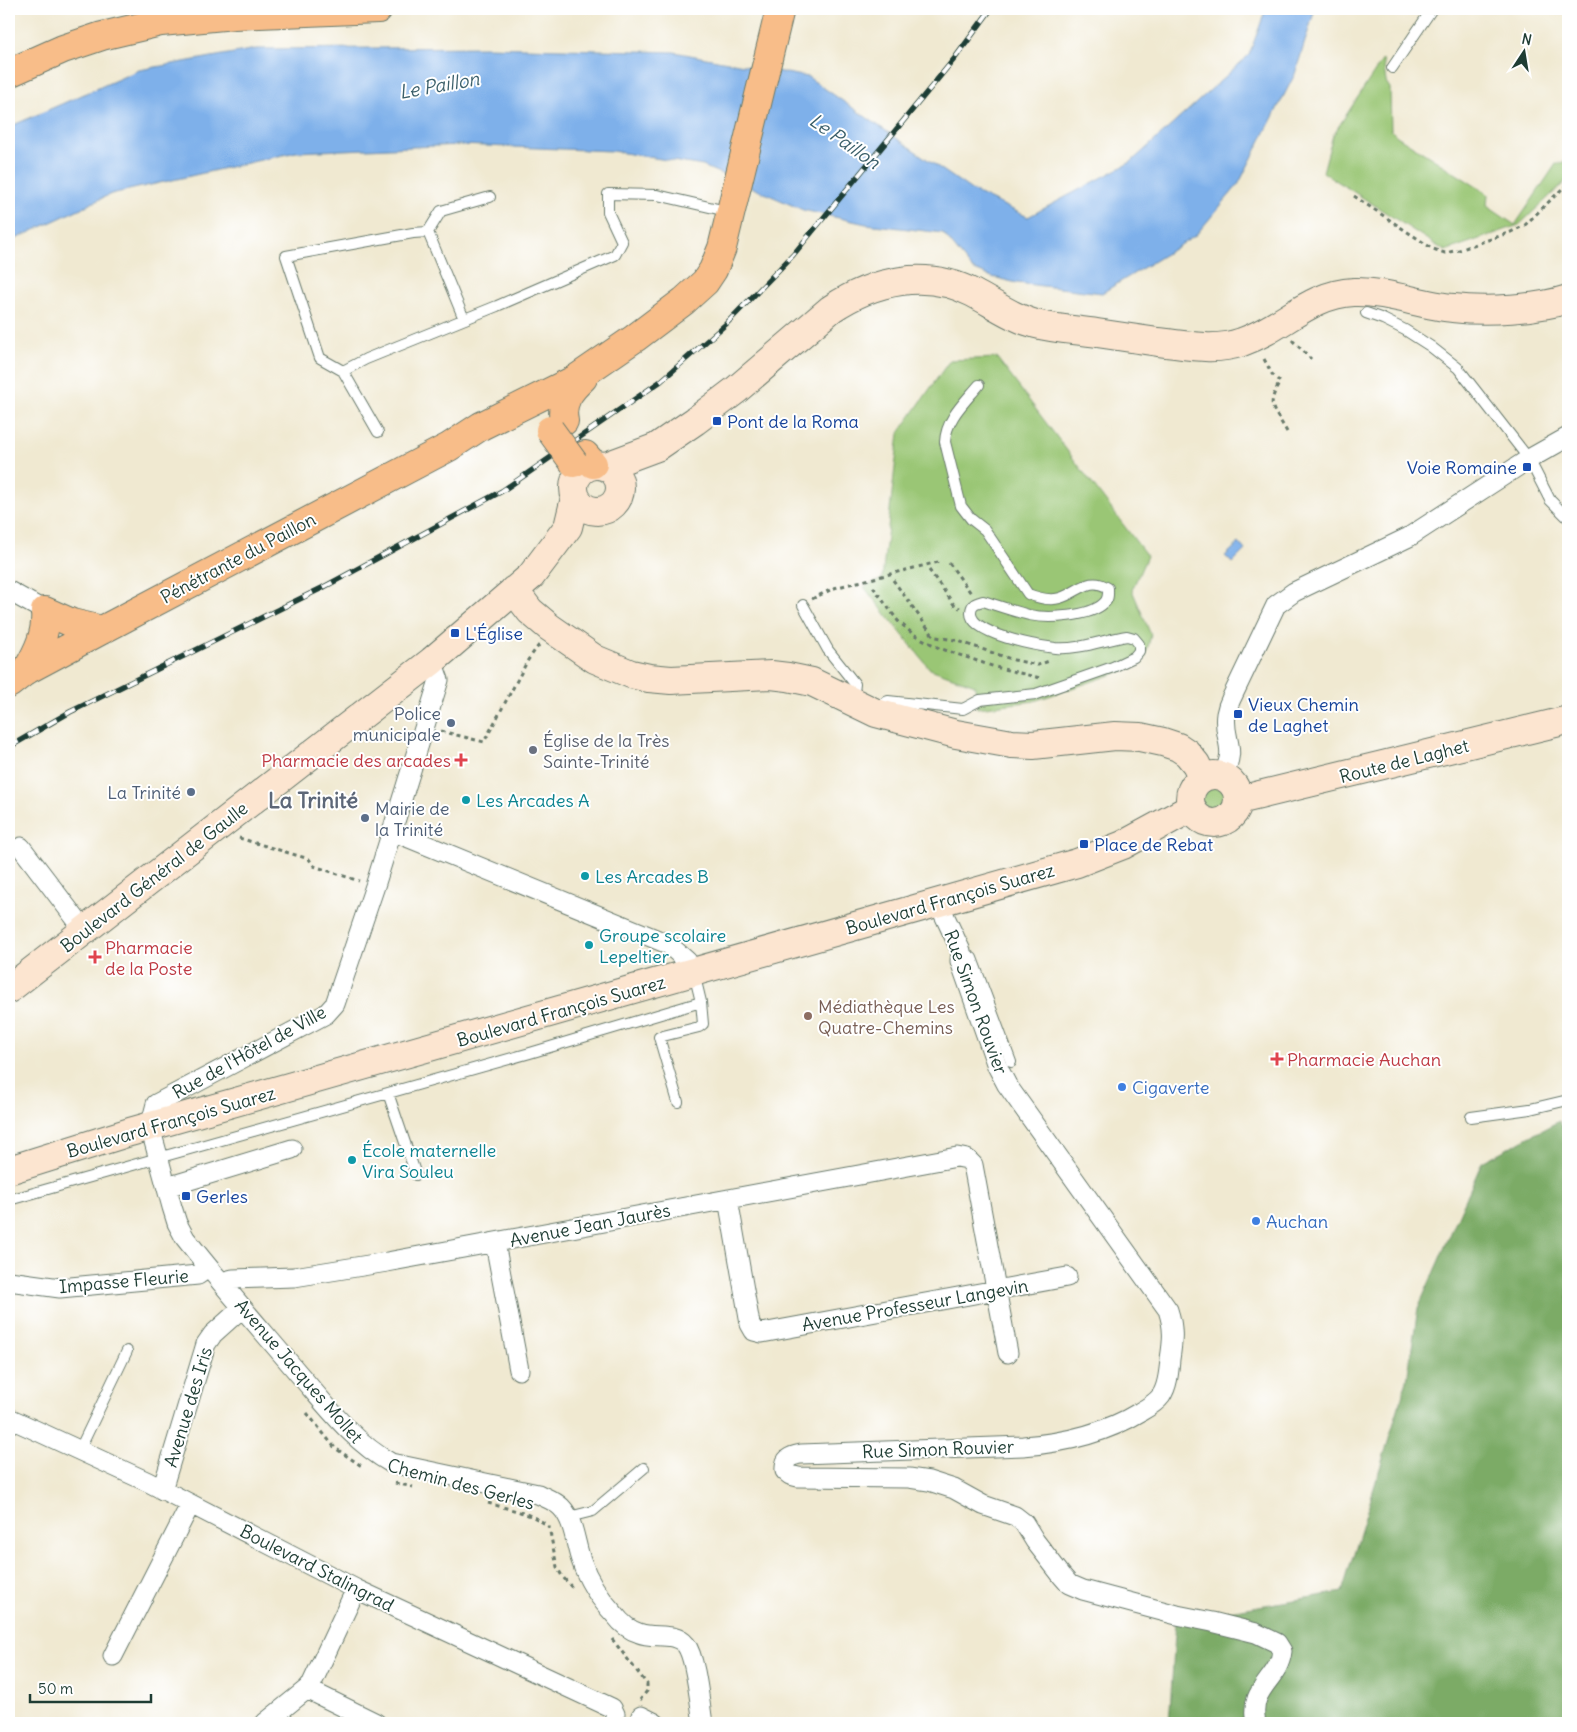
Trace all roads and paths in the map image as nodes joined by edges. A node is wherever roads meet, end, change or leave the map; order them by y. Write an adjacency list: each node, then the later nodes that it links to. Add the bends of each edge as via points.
1 (149, 9): 7 (main road)
2 (378, 9): 9 (main road, via 234,15 161,22 63,49)
3 (1432, 9): 8 (lane)
4 (1560, 9): 5 (lane)
5 (1568, 12)
6 (771, 14): 13 (main road, via 770,51)
7 (9, 62)
8 (1392, 68)
9 (9, 73)
10 (1568, 186): 11 (path, via 1525,225 1445,253 1433,249)
11 (1354, 196)
12 (490, 197): 14 (lane, via 441,211)
13 (733, 206): 17 (lane, via 657,195 608,194 608,212 622,242 615,255); 21 (main road, via 719,257 705,282)
14 (428, 232): 17 (lane); 22 (lane, via 286,256 320,358)
15 (1568, 299): 29 (street, via 1518,308 1468,309 1370,293 1341,293 1309,304 1242,342 1207,347 1037,324 1012,316 954,285 914,279 880,285 839,304 736,390)
16 (1366, 313): 30 (lane, via 1405,330 1458,368)
17 (464, 319): 22 (lane)
18 (1291, 340): 20 (path)
19 (1264, 359): 26 (path, via 1280,382 1272,401)
20 (1311, 359)
21 (591, 370): 24 (main road, via 565,399); 28 (main road, via 481,426)
22 (343, 371): 25 (lane)
23 (979, 385): 39 (lane, via 949,421 945,432 961,506 985,530 1028,594 1047,599 1060,598 1091,583 1100,583 1108,588 1108,596 1106,602 1096,609 1055,617 1030,615 984,601)
24 (557, 426): 28 (main road, via 514,421); 31 (main road)
25 (378, 432)
26 (1286, 432)
27 (1568, 436): 30 (street)
28 (449, 447): 44 (main road, Pénétrante du Paillon)
29 (657, 447): 31 (street); 31 (street, via 619,495 619,481 612,470)
30 (1530, 459): 32 (lane, via 1550,500); 52 (street, via 1409,537 1294,592 1276,606 1226,713 1228,764)
31 (587, 476): 38 (street, Boulevard Général de Gaulle, via 568,527 531,576)
32 (1568, 518)
33 (942, 561): 40 (path, via 834,588)
34 (949, 563): 39 (path)
35 (929, 570): 42 (path, via 955,606)
36 (874, 587): 46 (path, via 898,621 913,634 939,648 1021,674 1039,678)
37 (9, 590): 41 (street)
38 (525, 593): 43 (street, via 530,611); 45 (street, Boulevard Général de Gaulle)
39 (976, 603): 42 (lane)
40 (803, 605): 48 (lane, via 828,650 855,684)
41 (45, 611): 44 (main road, via 72,623); 47 (main road, via 46,627 36,654)
42 (970, 615): 49 (lane, via 975,624 987,631 1021,642 1068,648 1127,636 1139,644 1139,651 1113,667 1036,694 980,700 963,709 888,701 880,705)
43 (549, 627): 48 (street, via 595,659 631,674 671,680 788,676 812,682); 51 (path, via 484,742)
44 (102, 630): 47 (main road, Pénétrante du Paillon)
45 (432, 661): 51 (street, Rue de l'Hôtel de Ville, via 440,680); 55 (street, Boulevard Général de Gaulle)
46 (1048, 675)
47 (18, 677)
48 (848, 699): 49 (street)
49 (876, 713): 52 (street, via 956,734 1012,744 1140,737 1178,747)
50 (1568, 720): 53 (street, Route de Laghet)
51 (425, 726): 56 (street, Rue de l'Hôtel de Ville)
52 (1212, 777): 53 (street, via 1229,779 1238,792); 54 (street, via 1192,788)
53 (1239, 800): 54 (street, via 1233,816 1219,824 1202,820)
54 (1191, 808): 59 (street, Boulevard François Suarez, via 1103,854)
55 (221, 824): 58 (path, via 235,836 309,859 314,866); 60 (street, Boulevard Général de Gaulle)
56 (392, 830): 58 (street, Rue de l'Hôtel de Ville); 61 (street, via 668,944 687,961)
57 (21, 847): 60 (street)
58 (375, 886): 68 (street, Rue de l'Hôtel de Ville, via 335,1004 326,1014 162,1100 156,1104)
59 (938, 902): 61 (street, Boulevard François Suarez); 107 (street, Rue Simon Rouvier, via 961,951 960,961 1004,1064 1007,1084 1168,1310 1173,1336 1166,1387 1152,1405 1127,1420 1070,1440 1023,1446 801,1454 790,1456 785,1471 798,1477 909,1478 954,1489 1024,1523 1070,1584 1256,1633 1277,1643 1282,1658 1255,1702)
60 (75, 938): 62 (street, Boulevard Général de Gaulle)
61 (694, 973): 63 (lane); 68 (street, Boulevard François Suarez)
62 (9, 989)
63 (701, 1002): 64 (lane); 66 (lane, via 703,1024 660,1037)
64 (388, 1092): 70 (lane); 72 (lane)
65 (1568, 1100): 67 (lane, via 1530,1109)
66 (678, 1102)
67 (1471, 1116)
68 (150, 1127): 70 (street, Avenue Jacques Mollet); 71 (street, Boulevard François Suarez)
69 (292, 1149): 73 (street)
70 (158, 1157): 73 (street, Avenue Jacques Mollet); 75 (lane)
71 (9, 1170)
72 (416, 1175)
73 (167, 1188): 77 (street, Avenue Jacques Mollet, via 177,1224)
74 (728, 1199): 76 (street, Avenue Jean Jaurès); 81 (street, Avenue Jean Jaurès, via 957,1157 967,1159 973,1165); 81 (street, Avenue Professeur Langevin, via 750,1324 762,1333)
75 (9, 1200)
76 (495, 1243): 80 (street, Avenue Jean Jaurès, via 294,1277); 85 (street)
77 (208, 1268): 79 (street, Impasse Fleurie, via 198,1275 60,1288); 80 (street, Avenue Jacques Mollet)
78 (1068, 1277): 81 (street, Avenue Professeur Langevin)
79 (9, 1281)
80 (221, 1282): 82 (street, Avenue Jacques Mollet)
81 (997, 1289): 84 (street)
82 (242, 1308): 93 (street, Avenue des Iris, via 206,1344); 96 (street, Avenue Jacques Mollet, via 354,1436 376,1455 402,1466 538,1494 554,1501)
83 (127, 1351): 88 (lane)
84 (1008, 1353)
85 (519, 1370)
86 (304, 1409): 90 (path, Chemin des Gerles, via 335,1448)
87 (9, 1418): 88 (street, Boulevard Stalingrad)
88 (79, 1451): 93 (street, Boulevard Stalingrad)
89 (644, 1468): 96 (lane, via 593,1510)
90 (368, 1470)
91 (392, 1482): 92 (path, Chemin des Gerles)
92 (422, 1488)
93 (162, 1490): 95 (street, Boulevard Stalingrad)
94 (484, 1502): 98 (path, Chemin des Gerles, via 544,1522 549,1527 557,1567)
95 (190, 1505): 97 (street, Boulevard Stalingrad); 100 (street)
96 (569, 1517): 106 (street, via 580,1560 589,1580 616,1616 640,1634 670,1636 686,1645 692,1658)
97 (356, 1589): 101 (street); 105 (street, Boulevard Stalingrad, via 612,1708)
98 (580, 1598)
99 (610, 1637): 102 (path, via 647,1684)
100 (113, 1656)
101 (307, 1690): 103 (street); 104 (street)
102 (644, 1715)
103 (264, 1723)
104 (376, 1723)
105 (614, 1723)
106 (703, 1723)
107 (1256, 1723)

